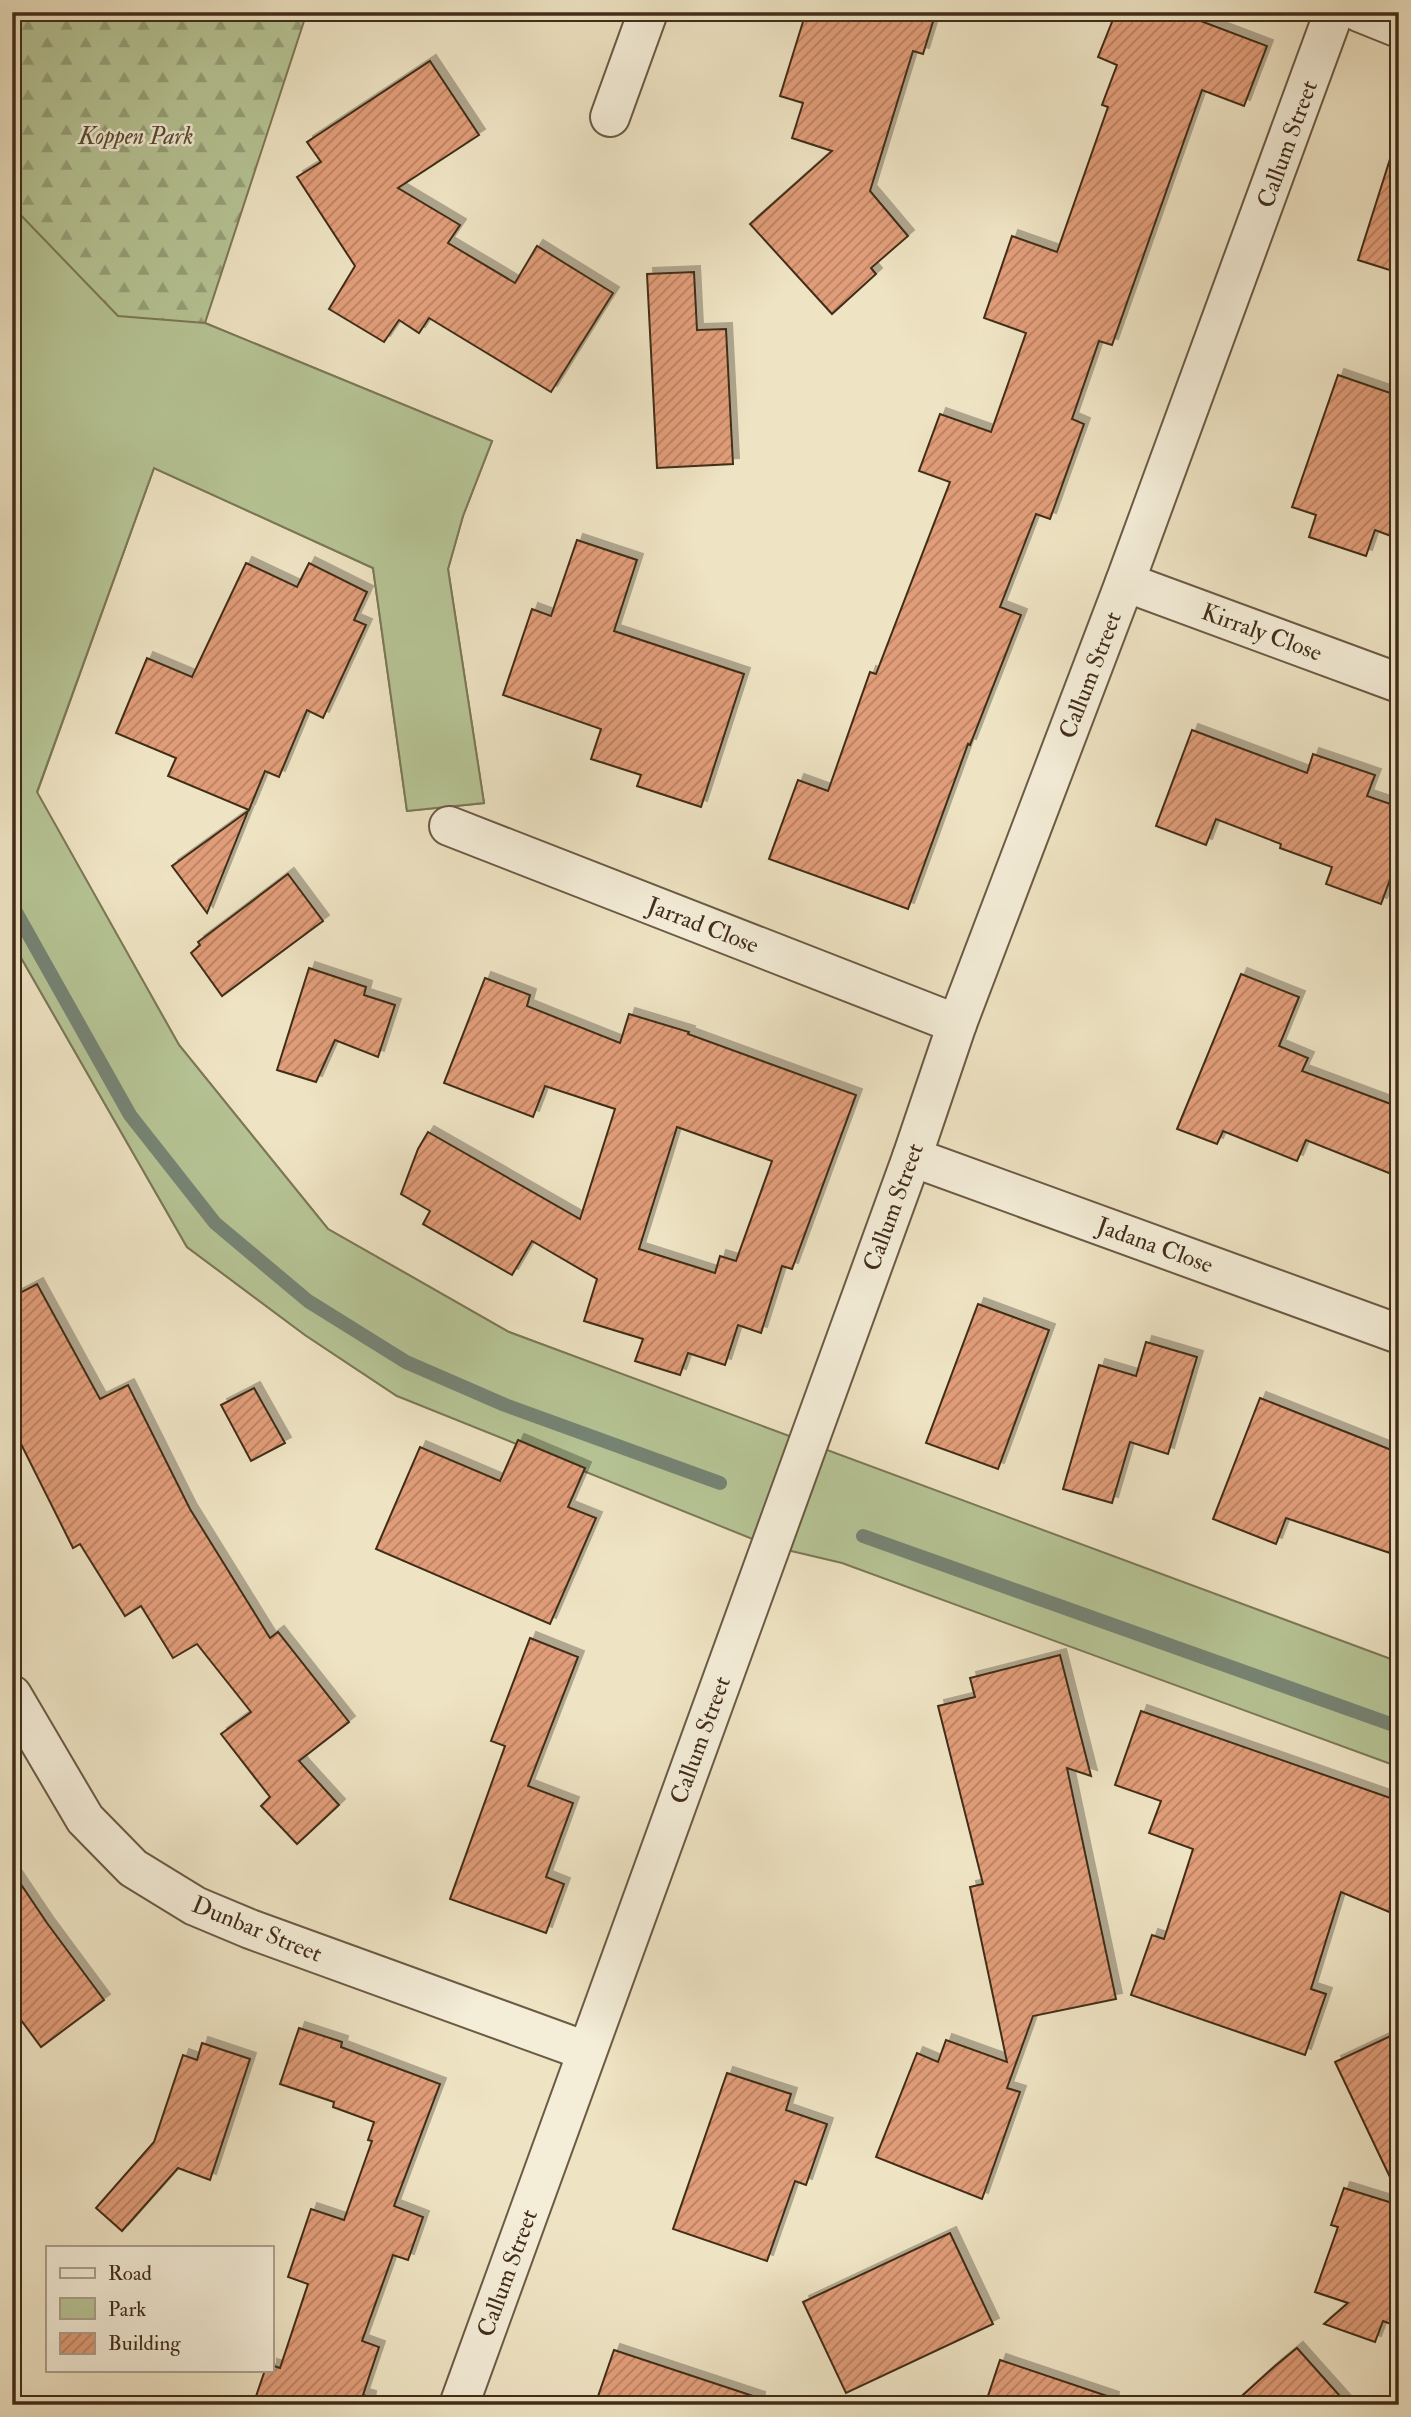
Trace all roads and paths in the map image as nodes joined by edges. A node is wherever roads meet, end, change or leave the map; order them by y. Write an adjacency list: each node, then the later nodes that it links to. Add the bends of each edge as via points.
1 (648, 12): 5 (street)
2 (1334, 12): 6 (street, Callum Street)
3 (1359, 12): 4 (street)
4 (1399, 27)
5 (610, 117)
6 (1125, 582): 7 (street, Kirraly Close); 9 (street, Callum Street)
7 (1399, 683)
8 (449, 826): 9 (street, Jarrad Close)
9 (957, 1024): 10 (street, Callum Street)
10 (912, 1157): 11 (street, Jadana Close); 13 (street, Callum Street)
11 (1399, 1334)
12 (12, 1695): 13 (street, Dunbar Street, via 85,1819 133,1868 195,1906 250,1929)
13 (586, 2051): 14 (street, Callum Street)
14 (459, 2405)

